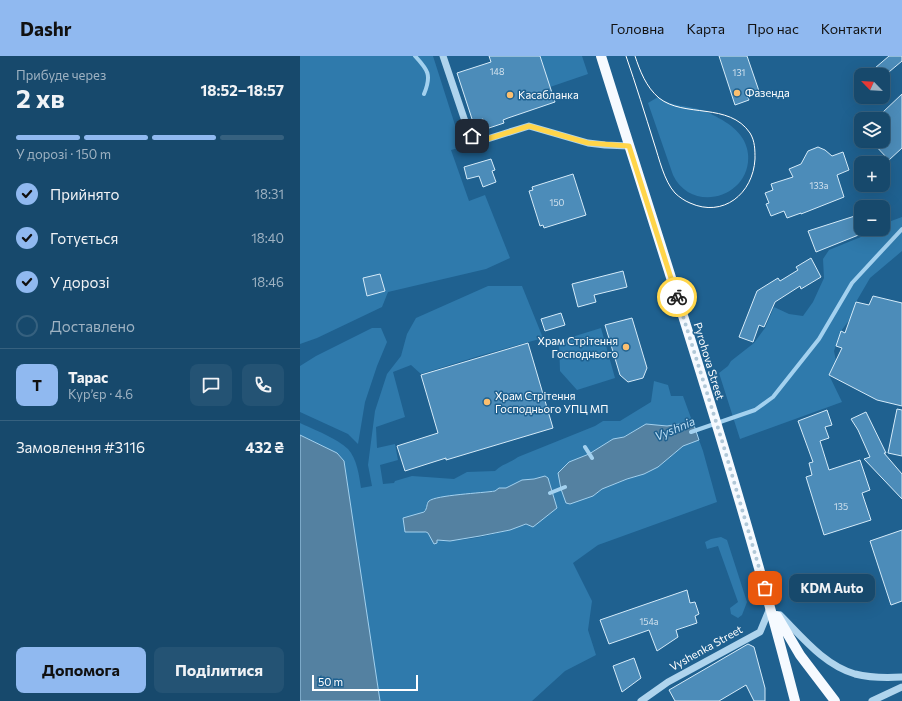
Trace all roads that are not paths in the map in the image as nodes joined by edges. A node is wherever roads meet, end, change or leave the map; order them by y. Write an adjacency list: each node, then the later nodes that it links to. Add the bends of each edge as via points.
1 (443, 56): 3 (street, via 469,133 477,139 484,140 529,126 588,143)
2 (600, 56): 3 (main road, Pyrohova Street)
3 (629, 146): 4 (main road, Pyrohova Street)
4 (771, 606): 5 (street, via 818,653 835,665 864,676); 7 (street, Vyshenka Street, via 760,632 668,682); 8 (main road, Pyrohova Street); 9 (main road, Pyrohova Street, via 800,655)
5 (902, 677)
6 (902, 687): 10 (street)
7 (641, 701)
8 (795, 701)
9 (835, 701)
10 (872, 701)

